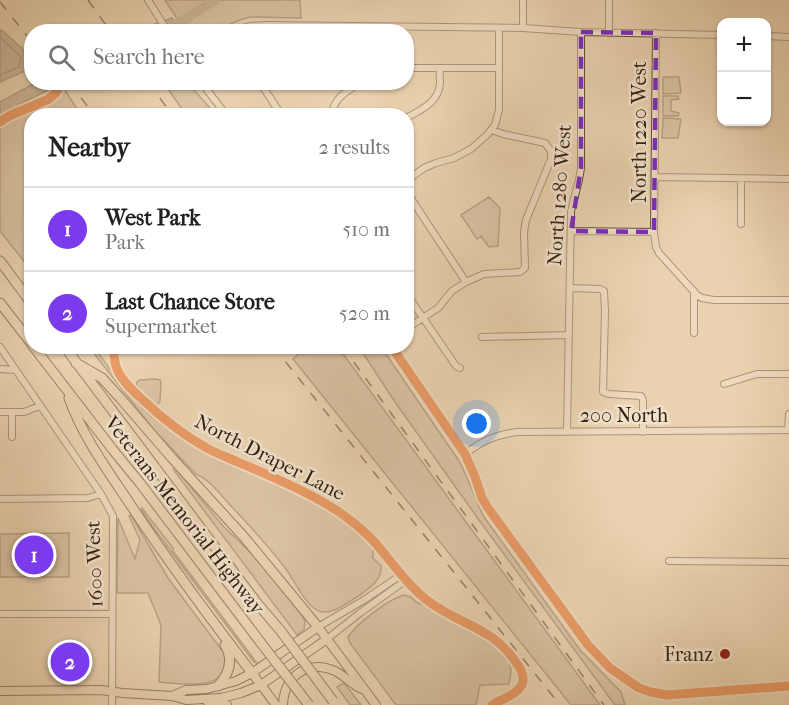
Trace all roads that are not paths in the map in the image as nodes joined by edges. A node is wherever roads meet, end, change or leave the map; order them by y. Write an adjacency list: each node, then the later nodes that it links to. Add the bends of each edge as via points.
1 (148, 0): 4 (street)
2 (523, 0): 7 (street)
3 (609, 0): 9 (street)
4 (163, 24)
5 (414, 27): 6 (street)
6 (500, 28): 7 (street); 16 (street)
7 (523, 28): 8 (street)
8 (581, 32): 9 (street); 31 (street, North 1280 West, via 581,168 571,211)
9 (609, 33): 10 (street)
10 (656, 33): 11 (street); 26 (street, North 1220 West)
11 (717, 35)
12 (771, 36): 13 (street)
13 (789, 37)
14 (414, 68): 15 (street)
15 (440, 68): 16 (street); 23 (street, via 437,96)
16 (499, 68): 24 (street, via 499,110)
17 (207, 90): 20 (street)
18 (265, 90): 21 (street)
19 (350, 90): 22 (street, via 339,97)
20 (221, 108)
21 (277, 108)
22 (333, 108)
23 (414, 114)
24 (492, 130): 25 (street, via 471,149); 35 (street, via 545,143 551,151 526,220)
25 (414, 175)
26 (656, 177): 27 (street); 32 (street, North 1220 West)
27 (741, 179): 28 (street); 30 (street)
28 (789, 179)
29 (414, 203): 36 (street)
30 (741, 224)
31 (571, 231): 32 (street); 37 (street, North 1280 West)
32 (654, 232): 38 (street, via 659,253)
33 (0, 261): 39 (highway)
34 (533, 267): 35 (street)
35 (525, 268): 36 (street, via 520,272 484,274)
36 (466, 282): 43 (street)
37 (570, 288): 47 (street, North 1280 West); 67 (street, via 604,291 603,392 641,396)
38 (694, 291): 40 (street, via 708,300); 45 (street)
39 (24, 293)
40 (789, 300)
41 (0, 303): 46 (highway, Veterans Memorial Highway)
42 (414, 305): 43 (street)
43 (423, 318): 44 (street); 55 (street)
44 (414, 324)
45 (694, 333)
46 (24, 334)
47 (569, 335): 48 (street); 66 (street, North 1280 West)
48 (482, 337)
49 (0, 347): 57 (street, 1600 West)
50 (39, 354): 60 (highway, Veterans Memorial Highway)
51 (70, 354): 54 (highway, Veterans Memorial Highway)
52 (114, 354): 74 (street, North Draper Lane, via 124,381 163,419 206,448 342,514 375,543)
53 (396, 354): 69 (street)
54 (76, 363): 77 (highway, via 102,378 244,537); 89 (highway, Veterans Memorial Highway, bridge)
55 (460, 368)
56 (0, 369): 57 (street)
57 (15, 370): 61 (street, 1600 West)
58 (789, 374): 59 (street, via 757,374)
59 (724, 384)
60 (66, 390): 78 (highway, via 76,418 96,452 166,558); 94 (highway, Veterans Memorial Highway, bridge)
61 (40, 406): 63 (street); 70 (street, 1600 West)
62 (0, 412): 63 (street)
63 (12, 412): 68 (street)
64 (789, 414): 65 (street)
65 (788, 430): 67 (street, 200 North)
66 (567, 432): 67 (street, 200 North); 69 (street, 200 North, via 504,434 487,439)
67 (643, 432)
68 (12, 437)
69 (465, 454): 83 (street, via 488,508 588,645 610,668 639,688 667,695)
70 (101, 494): 71 (street, via 88,498); 76 (street, 1600 West, via 113,516)
71 (0, 499)
72 (669, 561): 73 (street)
73 (789, 562)
74 (404, 577): 77 (street); 79 (street); 96 (street, North Draper Lane, via 436,607 501,644 518,665 523,684)
75 (0, 614): 76 (street)
76 (112, 614): 86 (street, 1600 West)
77 (318, 627): 79 (main road); 80 (main road)
78 (219, 629): 80 (highway); 82 (highway, via 230,664)
79 (327, 639): 81 (main road); 84 (main road)
80 (252, 673): 81 (main road); 82 (main road)
81 (261, 685): 88 (main road, via 232,695); 92 (main road)
82 (218, 686): 87 (main road)
83 (789, 687)
84 (364, 690): 93 (main road, via 338,672 313,667 293,678); 95 (main road)
85 (0, 691): 86 (main road)
86 (112, 692): 87 (main road); 90 (street, 1600 West)
87 (172, 696): 88 (main road)
88 (194, 700): 91 (main road)
89 (334, 703)
90 (112, 705)
91 (227, 705)
92 (276, 705)
93 (284, 705)
94 (309, 705)
95 (376, 705)
96 (492, 705)

